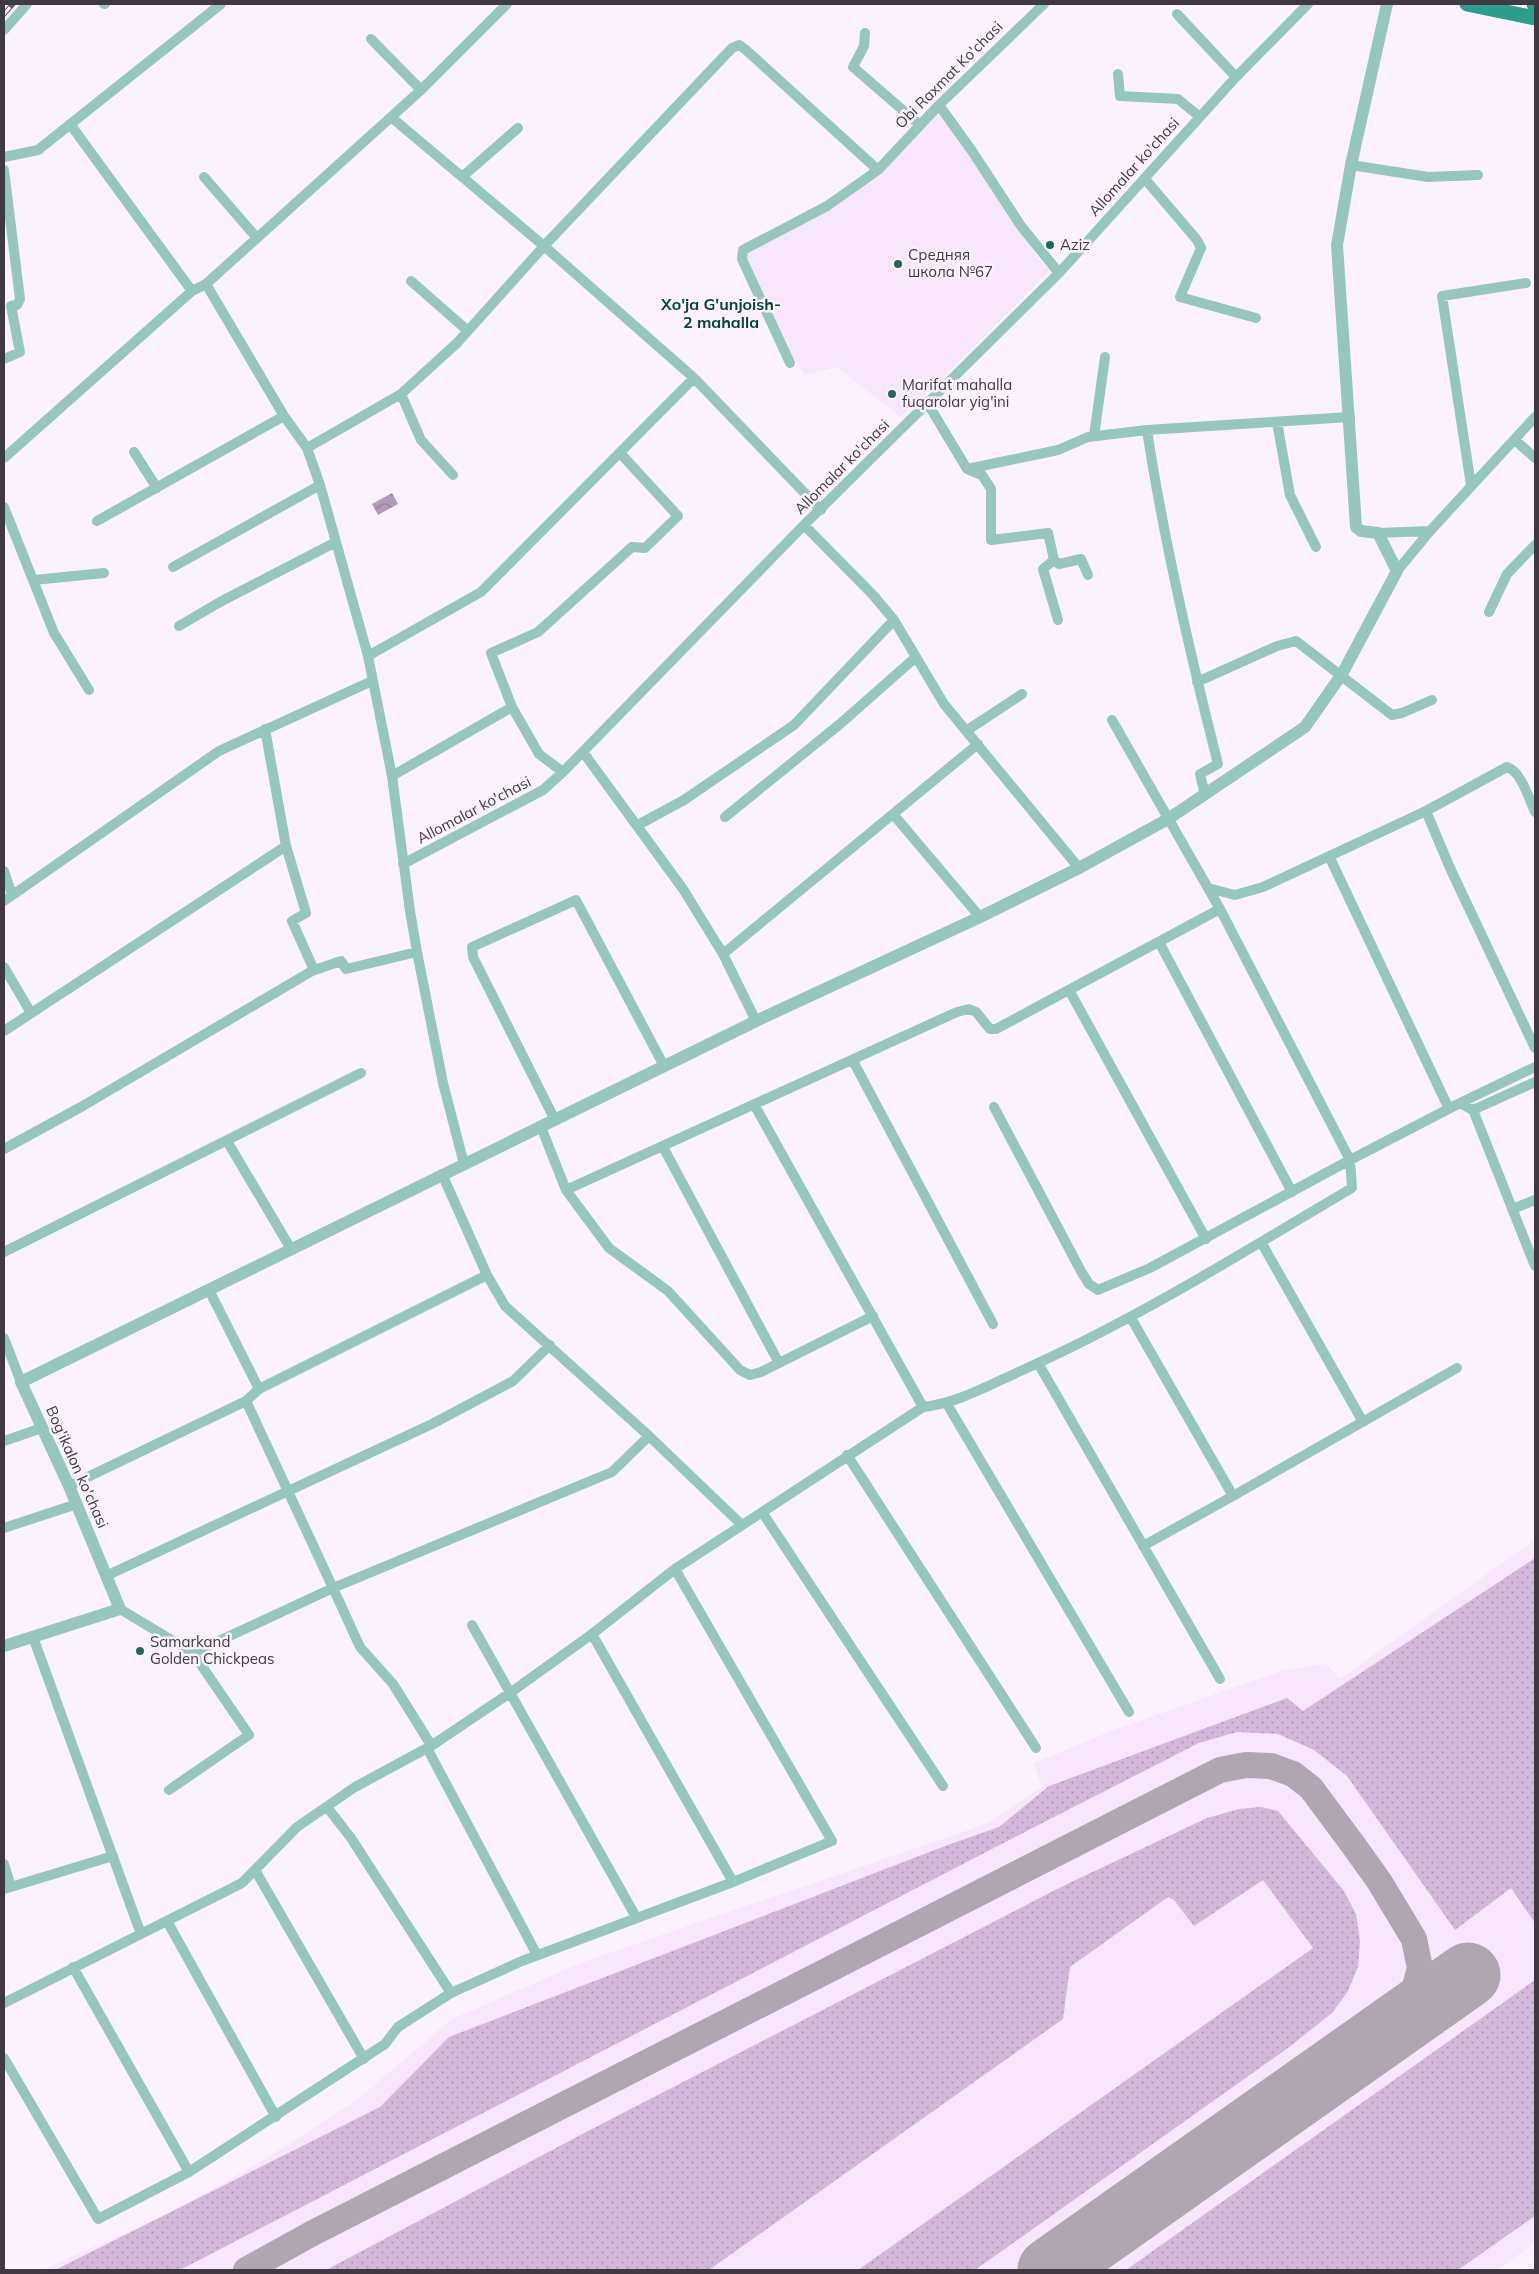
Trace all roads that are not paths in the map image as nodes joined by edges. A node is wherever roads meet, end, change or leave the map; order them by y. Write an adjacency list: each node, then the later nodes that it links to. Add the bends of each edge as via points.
1 (27, 4): 10 (street)
2 (221, 4): 19 (street)
3 (507, 4): 15 (street)
4 (1044, 4): 16 (street, Obi Raxmat Ko'chasi)
5 (1308, 4): 14 (street, Allomalar ko'chasi)
6 (1386, 4): 23 (street)
7 (1467, 4): 9 (main road)
8 (1177, 14): 14 (street)
9 (1535, 18)
10 (4, 30)
11 (866, 33): 20 (street, via 854,67)
12 (371, 39): 15 (street)
13 (1118, 74): 18 (street, via 1120,96 1178,99)
14 (1236, 77): 18 (street, Allomalar ko'chasi)
15 (421, 90): 17 (street)
16 (939, 105): 20 (street, Obi Raxmat Ko'chasi); 32 (street, via 1021,226)
17 (390, 117): 27 (street); 30 (street)
18 (1200, 117): 29 (street, Allomalar ko'chasi)
19 (70, 124): 22 (street, via 38,150); 36 (street)
20 (920, 125): 25 (street, Obi Raxmat Ko'chasi)
21 (518, 128): 27 (street)
22 (4, 157)
23 (1351, 165): 26 (street, via 1428,177); 47 (street, via 1337,245)
24 (4, 170): 40 (street, via 20,299 16,305 10,306 20,352)
25 (878, 170): 31 (street, via 740,45 732,48); 41 (street, via 826,206 743,250 742,259)
26 (1478, 175)
27 (462, 177): 31 (street)
28 (204, 178): 30 (street)
29 (1145, 179): 32 (street, Allomalar ko'chasi); 37 (street, via 1201,248 1180,297)
30 (257, 238): 35 (street)
31 (544, 246): 38 (street); 42 (street)
32 (1059, 273): 44 (street, Allomalar ko'chasi)
33 (411, 281): 38 (street)
34 (1526, 283): 60 (street, via 1442,296)
35 (206, 284): 36 (street); 45 (street)
36 (192, 291): 55 (street)
37 (1256, 318)
38 (468, 332): 43 (street)
39 (1105, 357): 50 (street)
40 (4, 359)
41 (790, 363)
42 (694, 378): 54 (street); 63 (street)
43 (401, 394): 52 (street); 58 (street, via 421,440)
44 (928, 404): 57 (street); 63 (street, Allomalar ko'chasi)
45 (284, 416): 52 (street); 61 (street)
46 (1535, 416): 51 (street)
47 (1350, 417): 48 (street); 67 (street, via 1356,527 1361,531)
48 (1277, 422): 49 (street); 70 (street, via 1290,496)
49 (1147, 430): 50 (street); 85 (street, via 1158,505)
50 (1094, 436): 57 (street, via 1058,450)
51 (1515, 440): 56 (street); 60 (street)
52 (307, 448): 59 (street)
53 (134, 452): 61 (street)
54 (620, 453): 81 (street, via 481,592); 89 (street, via 678,516 645,548 632,547 538,632 491,653)
55 (4, 458)
56 (1535, 458)
57 (967, 469): 71 (street, via 982,475 991,490 992,540 1048,533)
58 (453, 476)
59 (320, 485): 68 (street); 72 (street)
60 (1471, 485): 66 (street)
61 (157, 488): 64 (street)
62 (4, 507): 76 (street)
63 (821, 510): 65 (street, Allomalar ko'chasi)
64 (97, 521)
65 (804, 525): 78 (street); 94 (street, Allomalar ko'chasi)
66 (1430, 531): 67 (street); 73 (street)
67 (1378, 533): 73 (street)
68 (336, 542): 80 (street); 81 (street)
69 (1535, 545): 77 (street, via 1506,574)
70 (1316, 547)
71 (1054, 560): 75 (street, via 1059,564 1081,559); 79 (street, via 1043,569)
72 (173, 567)
73 (1397, 572): 83 (street)
74 (104, 573): 76 (street)
75 (1088, 575)
76 (34, 580): 86 (street, via 54,633)
77 (1489, 612)
78 (894, 620): 82 (street); 103 (street, via 794,725 684,800)
79 (1058, 620)
80 (179, 626)
81 (368, 656): 84 (street)
82 (916, 657): 92 (street, via 944,704); 101 (street, via 840,724)
83 (1342, 674): 85 (street, via 1296,641 1277,646); 88 (street, via 1392,715); 97 (street, via 1305,727)
84 (372, 681): 91 (street); 96 (street)
85 (1197, 682): 97 (street, via 1218,764 1200,774)
86 (89, 690)
87 (1022, 694): 92 (street)
88 (1432, 700)
89 (512, 707): 95 (street, via 538,754); 96 (street)
90 (1112, 720): 102 (street)
91 (265, 729): 104 (street); 110 (street, via 219,751)
92 (966, 731): 93 (street)
93 (978, 744): 100 (street); 107 (street)
94 (583, 752): 95 (street, Allomalar ko'chasi); 103 (street)
95 (563, 772): 106 (street, Allomalar ko'chasi, via 544,790)
96 (392, 776): 106 (street)
97 (1206, 795): 102 (street)
98 (1426, 811): 99 (street, via 1507,767 1517,775); 105 (street); 122 (street)
99 (1535, 812)
100 (894, 814): 112 (street); 115 (street)
101 (725, 817)
102 (1168, 818): 107 (street); 109 (street)
103 (638, 825): 115 (street)
104 (286, 846): 117 (street, via 306,913 292,921); 119 (street)
105 (1329, 856): 109 (street, via 1263,887 1235,895); 131 (street)
106 (403, 864): 114 (street)
107 (1079, 868): 112 (street)
108 (4, 871): 110 (street)
109 (1208, 888): 111 (street)
110 (8, 898)
111 (1220, 909): 113 (street); 138 (street)
112 (980, 917): 120 (street)
113 (1159, 942): 118 (street); 142 (street)
114 (417, 952): 117 (street, via 346,968 341,961); 139 (street, via 443,1083)
115 (723, 954): 120 (street)
116 (4, 967): 119 (street)
117 (314, 970): 137 (street)
118 (1069, 990): 123 (street, via 996,1029 990,1029 976,1012 969,1009); 145 (street)
119 (31, 1013): 121 (street)
120 (756, 1021): 124 (street)
121 (4, 1031)
122 (1535, 1048)
123 (852, 1061): 129 (street); 154 (street)
124 (664, 1066): 133 (street); 133 (street, via 576,900 472,947 473,957)
125 (1535, 1067): 128 (street)
126 (361, 1073): 135 (street)
127 (1535, 1082): 132 (street)
128 (1460, 1104): 131 (street); 132 (street)
129 (755, 1106): 136 (street); 152 (street)
130 (994, 1107): 145 (street, via 1082,1273 1098,1290)
131 (1449, 1109): 138 (street)
132 (1473, 1110): 144 (street)
133 (555, 1120): 134 (street)
134 (541, 1127): 139 (street); 141 (street)
135 (227, 1141): 147 (street); 148 (street)
136 (663, 1148): 141 (street); 157 (street)
137 (4, 1149)
138 (1350, 1160): 142 (street); 146 (street, via 1352,1188)
139 (464, 1164): 140 (street)
140 (442, 1174): 147 (street); 150 (street)
141 (566, 1190): 157 (street, via 609,1248 668,1291 740,1370 750,1375)
142 (1292, 1192): 145 (street)
143 (1535, 1200): 144 (street)
144 (1512, 1209): 149 (street)
145 (1206, 1239)
146 (1261, 1242): 153 (street); 165 (street)
147 (291, 1249): 151 (street)
148 (4, 1252)
149 (1535, 1266)
150 (487, 1275): 156 (street, via 505,1306); 161 (street)
151 (209, 1290): 160 (street); 161 (street)
152 (873, 1316): 157 (street); 164 (street)
153 (1131, 1318): 158 (street); 172 (street)
154 (993, 1324)
155 (4, 1338): 160 (street, Bog'ikalon ko'chasi)
156 (550, 1345): 167 (street); 171 (street, via 513,1380 432,1424)
157 (779, 1363)
158 (1038, 1363): 163 (street); 177 (street)
159 (1457, 1368): 165 (street)
160 (21, 1382): 166 (street, Bog'ikalon ko'chasi)
161 (259, 1389): 162 (street)
162 (246, 1401): 170 (street); 171 (street)
163 (947, 1404): 164 (street); 189 (street)
164 (922, 1407): 169 (street)
165 (1363, 1422): 172 (street)
166 (42, 1428): 168 (street); 170 (street, Bog'ikalon ko'chasi)
167 (649, 1436): 175 (street); 180 (street, via 612,1472)
168 (4, 1441)
169 (847, 1455): 174 (street); 191 (street)
170 (69, 1486): 173 (street, Bog'ikalon ko'chasi)
171 (288, 1492): 179 (street); 180 (street)
172 (1233, 1496): 177 (street)
173 (76, 1504): 176 (street); 179 (street, Bog'ikalon ko'chasi)
174 (762, 1512): 175 (street); 192 (street)
175 (742, 1525): 178 (street)
176 (4, 1528)
177 (1143, 1546): 187 (street)
178 (675, 1569): 183 (street); 198 (street, via 832,1841)
179 (106, 1576): 181 (street, Bog'ikalon ko'chasi)
180 (334, 1588): 186 (street); 190 (street, via 360,1647 393,1684 431,1745)
181 (120, 1608): 184 (street); 186 (street)
182 (472, 1625): 188 (street)
183 (592, 1634): 188 (street); 198 (street)
184 (33, 1637): 185 (street); 195 (street)
185 (4, 1646)
186 (193, 1653): 193 (street, via 250,1736)
187 (1220, 1679)
188 (510, 1693): 190 (street); 200 (street)
189 (1129, 1712)
190 (427, 1748): 194 (street, via 355,1787); 203 (street)
191 (1036, 1748)
192 (943, 1786)
193 (169, 1790)
194 (327, 1807): 197 (street, via 296,1827); 205 (street, via 351,1838)
195 (113, 1856): 199 (street); 202 (street)
196 (4, 1864): 199 (street)
197 (255, 1870): 201 (street, via 242,1883); 208 (street)
198 (733, 1882): 200 (street)
199 (8, 1888)
200 (636, 1916): 203 (street)
201 (167, 1921): 202 (street); 209 (street)
202 (141, 1934): 204 (street)
203 (537, 1955): 205 (street)
204 (73, 1967): 206 (street); 210 (street)
205 (451, 1993): 208 (street, via 398,2027 385,2044)
206 (4, 2003)
207 (4, 2058): 210 (street, via 98,2219)
208 (364, 2059): 209 (street)
209 (276, 2117): 210 (street)
210 (189, 2172)

